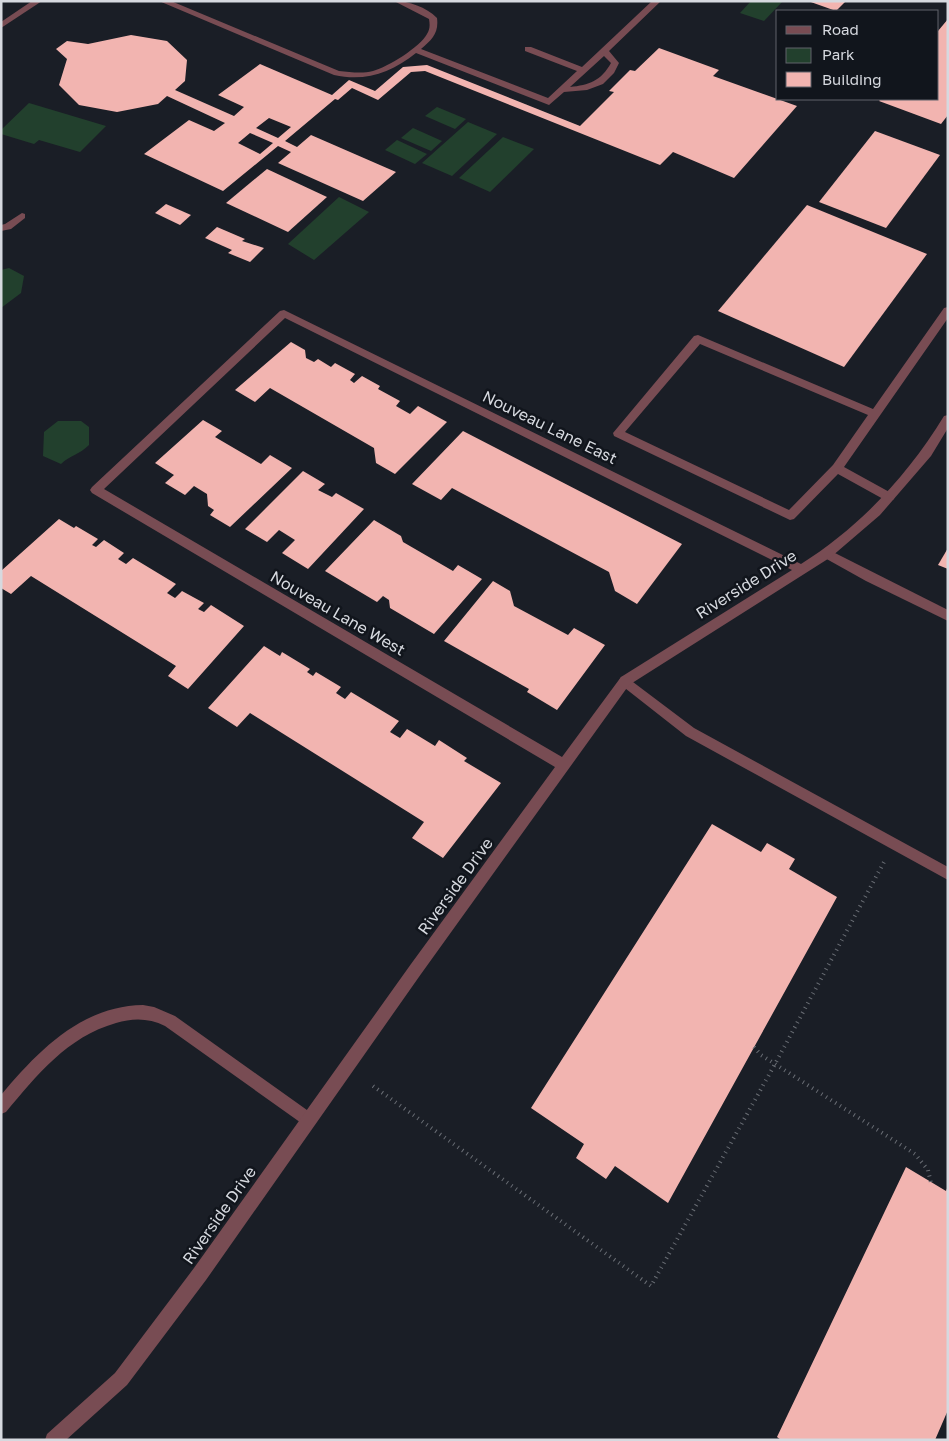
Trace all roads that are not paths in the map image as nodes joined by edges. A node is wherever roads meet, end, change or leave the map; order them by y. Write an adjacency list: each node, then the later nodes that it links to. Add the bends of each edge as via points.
1 (38, 1): 7 (street)
2 (163, 1): 9 (street, via 344,74 384,71)
3 (398, 1): 6 (street)
4 (428, 1): 6 (street)
5 (657, 1): 10 (street)
6 (422, 11): 9 (street, via 433,18 434,27 430,37)
7 (1, 26)
8 (528, 49): 11 (street)
9 (415, 50): 12 (street, via 549,102)
10 (604, 50): 11 (street); 12 (street, via 615,63 611,73 590,88)
11 (583, 70): 12 (street)
12 (562, 90)
13 (22, 216): 14 (street, via 8,227)
14 (1, 228)
15 (948, 310): 16 (street)
16 (875, 414): 18 (street); 18 (street, via 698,339 618,433 790,516)
17 (948, 419): 20 (street, Riverside Drive, via 926,453)
18 (837, 468): 20 (street)
19 (96, 490): 22 (street, Nouveau Lane East, via 284,313); 25 (street, Nouveau Lane West)
20 (889, 497): 21 (street, Riverside Drive)
21 (826, 554): 22 (street, Riverside Drive); 23 (street)
22 (802, 570): 24 (street, Riverside Drive)
23 (948, 616)
24 (625, 681): 25 (street, Riverside Drive); 26 (street, via 690,732)
25 (564, 765): 28 (street, Riverside Drive)
26 (948, 874)
27 (1, 1108): 28 (street, via 45,1055 65,1038 123,1013 150,1013 170,1021)
28 (309, 1120): 29 (street, Riverside Drive, via 200,1274 121,1378)
29 (53, 1440)

